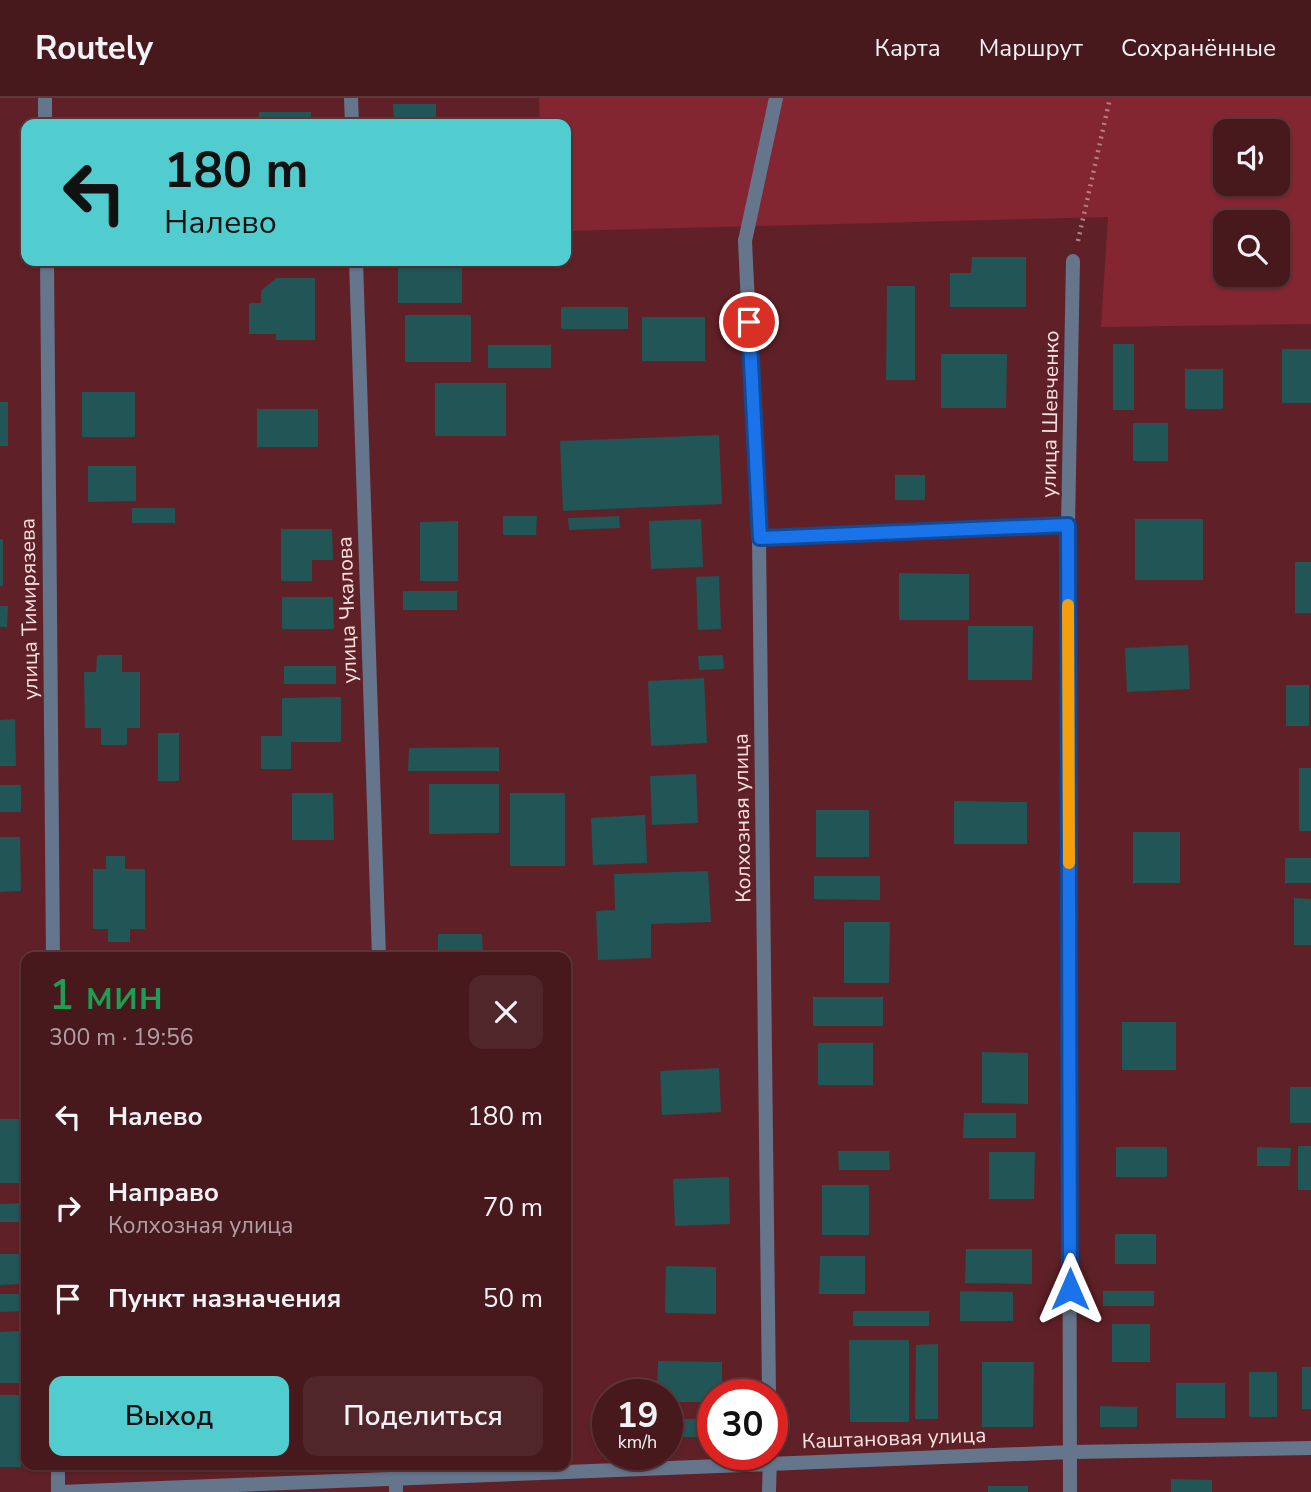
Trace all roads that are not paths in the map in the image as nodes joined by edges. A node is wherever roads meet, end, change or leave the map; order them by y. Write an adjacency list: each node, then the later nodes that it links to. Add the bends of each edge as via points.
1 (45, 98): 4 (street)
2 (351, 98): 5 (street)
3 (776, 98): 10 (street, Колхозная улица, via 745,242)
4 (45, 119)
5 (352, 119)
6 (1073, 261): 9 (street, улица Шевченко)
7 (47, 266): 11 (street, улица Тимирязева)
8 (356, 266): 12 (street, улица Чкалова)
9 (1068, 525): 10 (street); 15 (street, улица Шевченко)
10 (760, 538): 13 (street, Колхозная улица)
11 (53, 952)
12 (379, 952)
13 (769, 1379)
14 (1311, 1448): 15 (street, Каштановая улица)
15 (1071, 1452): 16 (street, Каштановая улица); 25 (street, улица Шевченко)
16 (788, 1459)
17 (697, 1463): 18 (street, Каштановая улица)
18 (571, 1469)
19 (58, 1470): 23 (street)
20 (553, 1470): 22 (street, Каштановая улица)
21 (770, 1470): 24 (street)
22 (396, 1478): 23 (street, Каштановая улица)
23 (59, 1492)
24 (769, 1492)
25 (1070, 1492)

